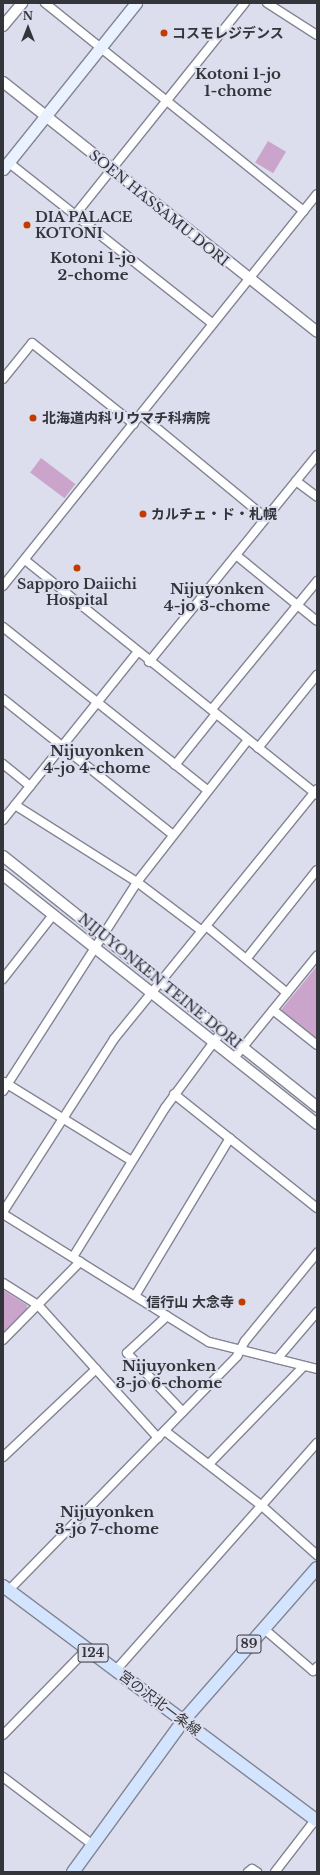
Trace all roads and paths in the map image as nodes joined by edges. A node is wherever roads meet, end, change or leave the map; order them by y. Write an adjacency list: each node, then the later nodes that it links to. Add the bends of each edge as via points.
1 (22, 3): 6 (street)
2 (45, 3): 8 (street)
3 (136, 3): 8 (main road)
4 (245, 3): 10 (street)
5 (267, 3): 7 (street)
6 (3, 26)
7 (317, 35)
8 (100, 47): 10 (street); 11 (main road)
9 (3, 82): 11 (street, SOEN HASSAMU DORI)
10 (166, 101): 13 (street); 15 (street)
11 (45, 116): 12 (main road); 13 (street, SOEN HASSAMU DORI)
12 (6, 165): 16 (street)
13 (111, 169): 16 (street); 17 (street, SOEN HASSAMU DORI)
14 (317, 194): 15 (street)
15 (304, 211): 17 (street)
16 (75, 215): 18 (street)
17 (249, 280): 18 (street); 19 (street, SOEN HASSAMU DORI)
18 (213, 324): 21 (street)
19 (317, 332)
20 (3, 379): 22 (street, via 32,343)
21 (141, 415): 22 (street); 26 (street)
22 (134, 424): 28 (street)
23 (317, 455): 24 (street)
24 (296, 481): 25 (street); 26 (street)
25 (317, 497)
26 (266, 518): 27 (street)
27 (236, 555): 31 (street); 35 (street)
28 (25, 560): 30 (street); 34 (street)
29 (317, 581): 31 (street)
30 (3, 586)
31 (297, 605): 32 (street); 39 (street)
32 (317, 621)
33 (3, 627): 38 (street)
34 (137, 653): 35 (street); 38 (street)
35 (149, 662): 39 (street)
36 (317, 675): 42 (street)
37 (3, 699): 41 (street)
38 (96, 702): 41 (street); 44 (street)
39 (214, 712): 40 (street); 44 (street)
40 (248, 740): 42 (street); 46 (street)
41 (62, 746): 45 (street); 50 (street)
42 (258, 748): 47 (street)
43 (3, 764): 45 (street)
44 (175, 765): 46 (street)
45 (30, 786): 48 (street)
46 (207, 790): 50 (street)
47 (316, 792): 56 (street)
48 (16, 805): 49 (street); 54 (street)
49 (3, 820)
50 (172, 834): 54 (street)
51 (3, 856): 57 (street, NIJUYONKEN TEINE DORI)
52 (317, 870): 60 (street)
53 (3, 875): 55 (street, NIJUYONKEN TEINE DORI)
54 (137, 882): 56 (street); 57 (street)
55 (54, 915): 58 (street, NIJUYONKEN TEINE DORI); 61 (street)
56 (204, 928): 60 (street); 62 (street)
57 (102, 935): 58 (street); 62 (street, NIJUYONKEN TEINE DORI)
58 (97, 948): 64 (street, NIJUYONKEN TEINE DORI); 71 (street)
59 (317, 956): 63 (street)
60 (246, 958): 63 (street)
61 (3, 979)
62 (162, 982): 64 (street); 66 (street, NIJUYONKEN TEINE DORI)
63 (288, 992): 65 (street)
64 (152, 994): 67 (street, NIJUYONKEN TEINE DORI); 74 (street, via 114,1039)
65 (273, 1010): 68 (street); 69 (street)
66 (222, 1031): 67 (street); 69 (street, NIJUYONKEN TEINE DORI)
67 (214, 1041): 70 (street, NIJUYONKEN TEINE DORI); 72 (street)
68 (317, 1045)
69 (243, 1048): 70 (street); 73 (street, NIJUYONKEN TEINE DORI)
70 (234, 1058): 75 (street, NIJUYONKEN TEINE DORI)
71 (4, 1086): 74 (street)
72 (174, 1094): 76 (street); 77 (street)
73 (317, 1107)
74 (62, 1120): 77 (street); 79 (street)
75 (317, 1124)
76 (230, 1138): 78 (street); 83 (street)
77 (132, 1162): 81 (street)
78 (317, 1208)
79 (3, 1213): 81 (street)
80 (317, 1253): 88 (street)
81 (77, 1260): 83 (street); 84 (street)
82 (3, 1283): 84 (street)
83 (135, 1296): 86 (street)
84 (38, 1305): 87 (street); 91 (street)
85 (317, 1312): 89 (street)
86 (167, 1316): 88 (street, via 209,1342); 93 (street, via 127,1353)
87 (3, 1340)
88 (241, 1350): 89 (street); 93 (street)
89 (276, 1359): 90 (street)
90 (304, 1366): 92 (street); 98 (street)
91 (96, 1369): 95 (street); 97 (street)
92 (317, 1370)
93 (183, 1412): 94 (street)
94 (165, 1431): 95 (street); 98 (street)
95 (158, 1438): 102 (street)
96 (317, 1443): 99 (street)
97 (3, 1457)
98 (209, 1464): 99 (street)
99 (262, 1506): 100 (street); 106 (street)
100 (317, 1556)
101 (317, 1568): 103 (main road, 89)
102 (6, 1588): 104 (main road, 宮の沢北一条線 / 124)
103 (263, 1628): 105 (street, via 313,1671); 107 (main road, 89)
104 (87, 1649): 106 (main road, 宮の沢北一条線 / 124); 108 (street)
105 (317, 1667)
106 (116, 1670): 107 (main road, 宮の沢北一条線 / 124)
107 (183, 1721): 110 (main road, 宮の沢北一条線 / 124); 111 (main road, 89)
108 (3, 1735)
109 (3, 1777): 111 (street)
110 (316, 1820): 115 (street)
111 (93, 1845): 112 (main road, 89)
112 (75, 1871)
113 (248, 1872): 114 (street, via 252,1869)
114 (257, 1872)
115 (275, 1872)

